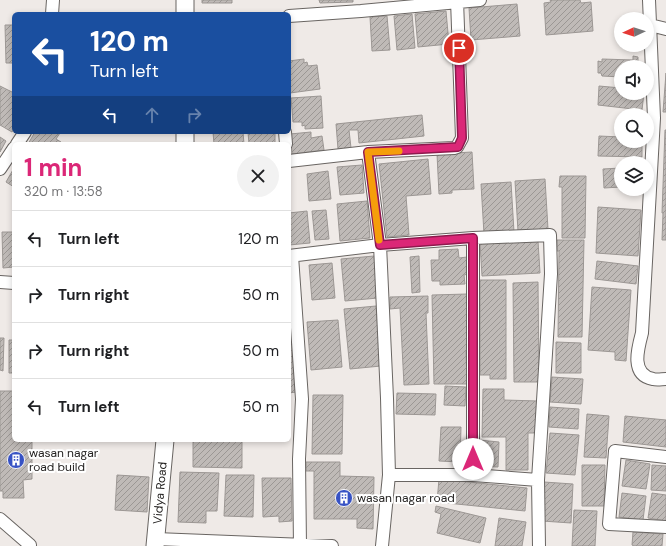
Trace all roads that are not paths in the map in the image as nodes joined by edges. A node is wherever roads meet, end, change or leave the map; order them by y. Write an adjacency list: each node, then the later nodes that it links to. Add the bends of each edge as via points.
1 (53, 0): 7 (street)
2 (185, 0): 8 (street)
3 (480, 0): 5 (street)
4 (649, 0): 9 (street)
5 (457, 2): 6 (street); 16 (street, via 462,138 460,144 454,148)
6 (360, 6): 10 (street)
7 (52, 12)
8 (185, 12)
9 (649, 12)
10 (291, 16)
11 (654, 26): 12 (street)
12 (666, 30)
13 (653, 52): 14 (street)
14 (660, 118): 25 (street, via 642,333 637,356 640,370 645,376)
15 (12, 151): 18 (street)
16 (368, 152): 17 (street); 20 (street)
17 (291, 161)
18 (0, 169)
19 (473, 238): 20 (street); 29 (street); 30 (street, via 550,235)
20 (380, 245): 21 (street); 28 (street)
21 (291, 256)
22 (291, 268): 35 (street, via 302,399 299,459)
23 (0, 282): 24 (street)
24 (12, 283)
25 (666, 380)
26 (165, 442): 33 (street, Vidya Road)
27 (666, 457): 32 (street, via 615,451 609,524)
28 (389, 475): 29 (street); 38 (street)
29 (473, 475): 30 (street)
30 (538, 480): 39 (street)
31 (0, 519): 34 (street)
32 (666, 527)
33 (155, 543): 35 (street)
34 (30, 545): 36 (street)
35 (300, 545): 37 (street)
36 (14, 546)
37 (332, 546)
38 (382, 546)
39 (538, 546)

